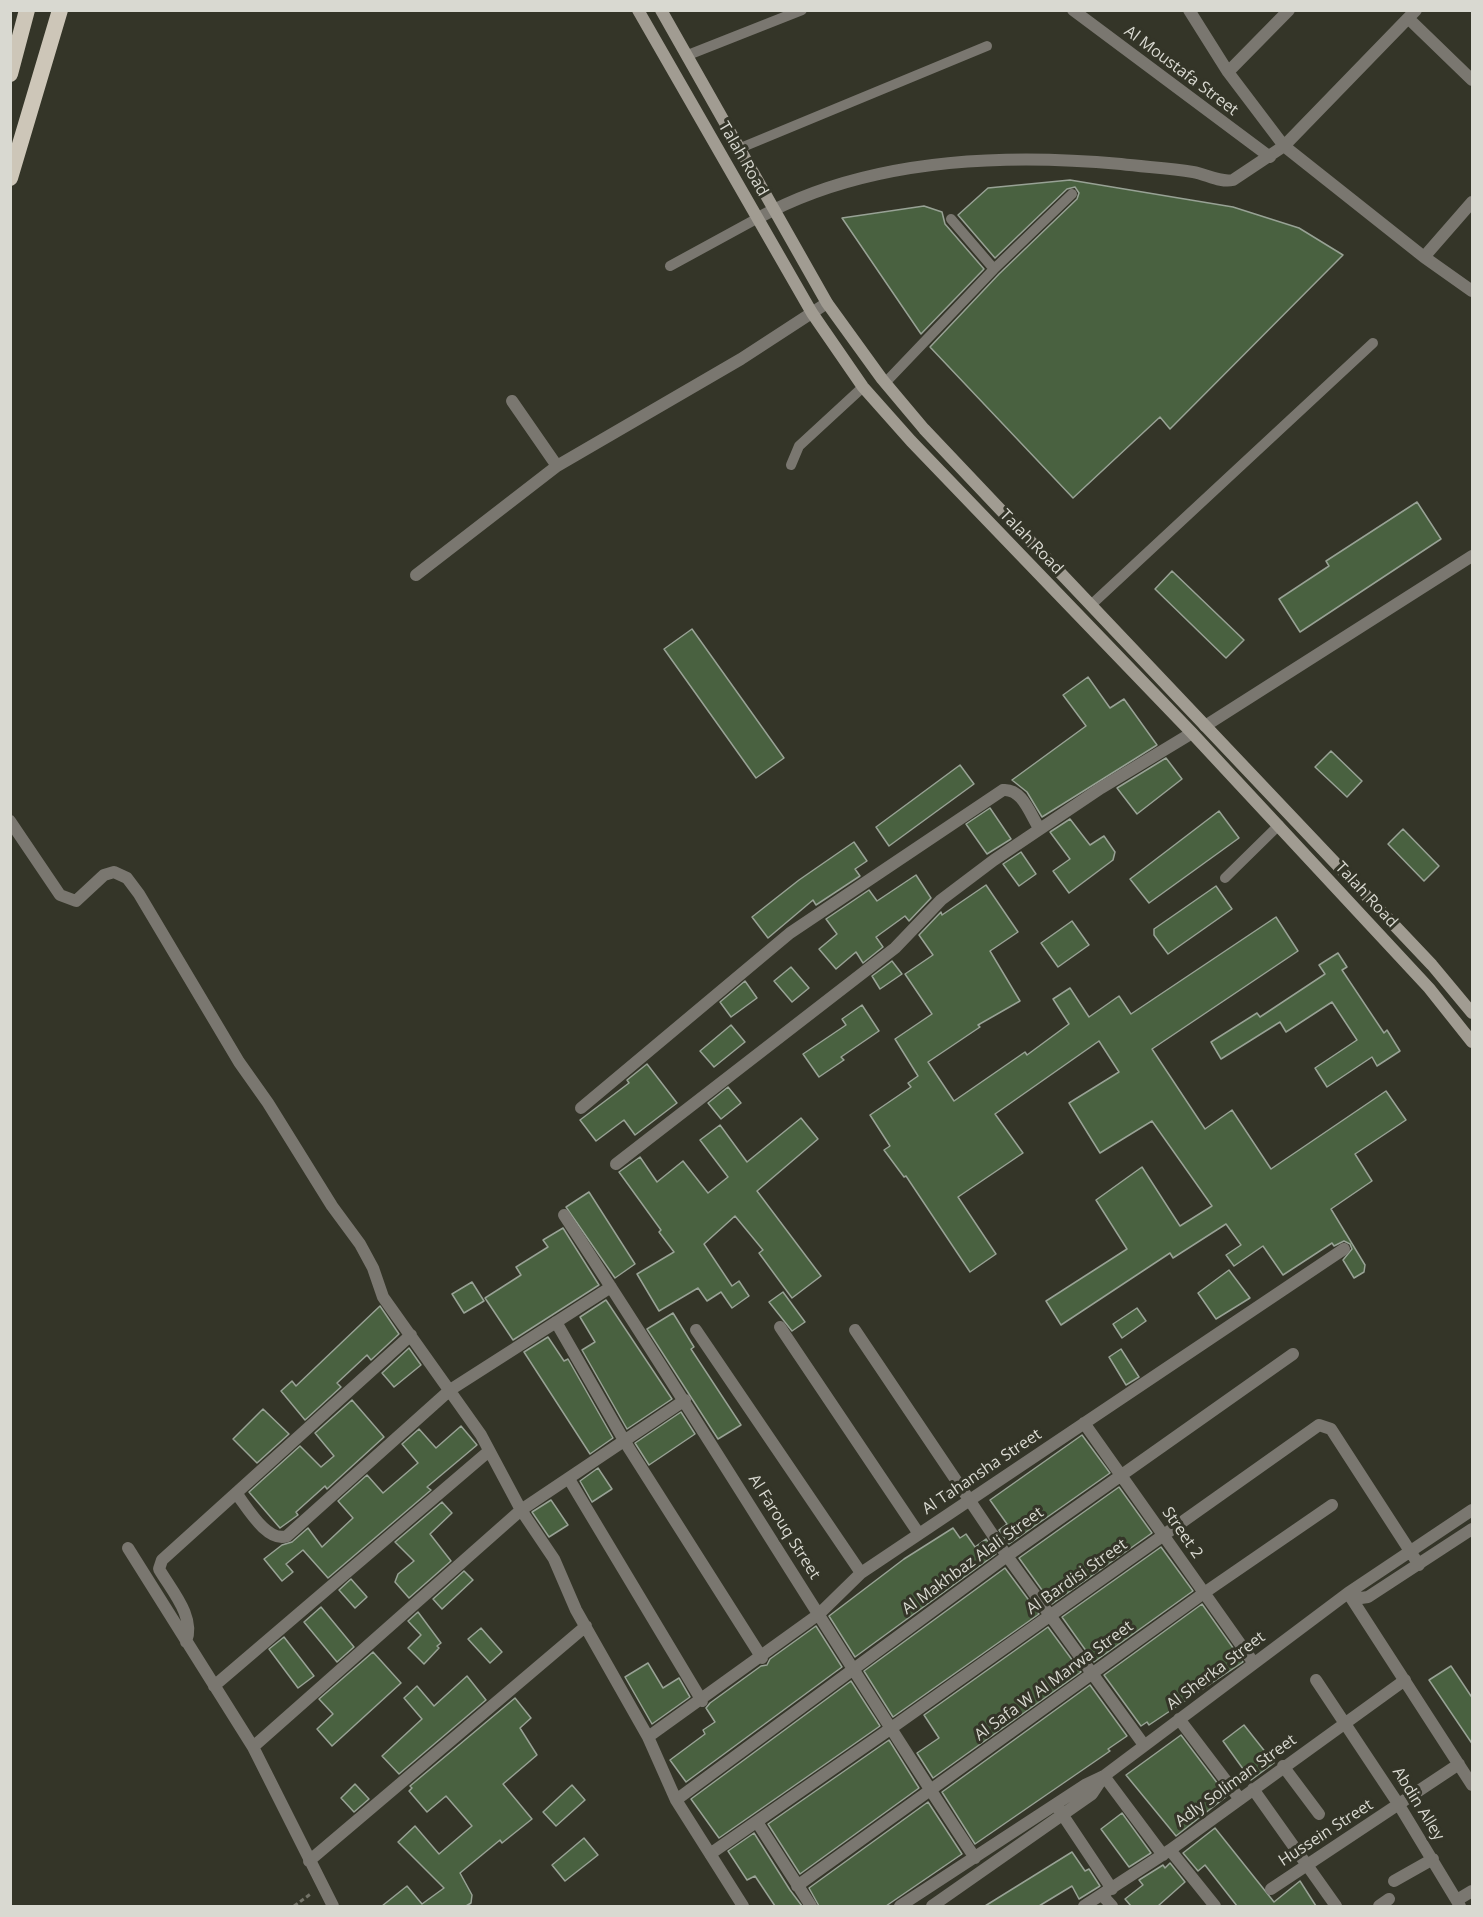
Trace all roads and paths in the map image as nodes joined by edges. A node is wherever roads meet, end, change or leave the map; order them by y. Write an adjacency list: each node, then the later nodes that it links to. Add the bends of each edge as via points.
1 (27, 10): 13 (highway)
2 (60, 10): 18 (highway)
3 (638, 10): 22 (main road, Talah Road)
4 (661, 10): 11 (main road, Talah Road)
5 (802, 10): 11 (lane)
6 (1073, 10): 17 (street, Al Moustafa Street)
7 (1189, 10): 12 (street)
8 (1289, 10): 12 (street)
9 (1412, 15): 14 (street); 15 (street)
10 (987, 46): 16 (lane)
11 (688, 55): 16 (main road, Talah Road)
12 (1228, 72): 15 (street)
13 (10, 74)
14 (1473, 80)
15 (1284, 146): 17 (street); 24 (street)
16 (738, 149): 21 (main road, Talah Road)
17 (1270, 157): 21 (street, via 1228,181 1196,172 1080,160 1004,158 946,164 825,187)
18 (10, 178)
19 (1072, 194): 26 (lane)
20 (1473, 202): 24 (street)
21 (772, 210): 22 (street); 28 (main road, Talah Road)
22 (758, 218): 25 (lane); 29 (main road, Talah Road)
23 (951, 219): 26 (lane)
24 (1424, 257): 27 (street)
25 (670, 266)
26 (994, 269): 31 (lane)
27 (1473, 291)
28 (827, 303): 29 (street); 31 (main road, Talah Road)
29 (812, 313): 32 (main road, Talah Road); 35 (street, via 741,359)
30 (1373, 343): 38 (lane)
31 (884, 381): 32 (main road); 38 (main road, Talah Road, via 924,429)
32 (865, 390): 34 (lane, via 799,446); 40 (main road, Talah Road)
33 (512, 401): 35 (street)
34 (791, 465)
35 (556, 466): 37 (street)
36 (1473, 556): 41 (street)
37 (416, 574)
38 (1091, 605): 39 (main road, Talah Road)
39 (1115, 631): 40 (main road); 41 (main road, Talah Road)
40 (1104, 642): 42 (main road, Talah Road)
41 (1205, 726): 47 (main road, Talah Road)
42 (1192, 733): 44 (main road, Talah Road); 45 (street)
43 (10, 821): 58 (street, via 67,900 82,898 109,872 127,878 239,1062 360,1244 383,1297)
44 (1279, 825): 46 (lane); 48 (main road, Talah Road, via 1430,988)
45 (1039, 828): 49 (street, via 1018,794 1003,789 790,933); 50 (street, via 941,900 895,948)
46 (1225, 878)
47 (1473, 1013)
48 (1473, 1042)
49 (580, 1108)
50 (616, 1164)
51 (564, 1215): 53 (street, Al Farouq Street)
52 (1344, 1249): 62 (street, Al Tahansha Street)
53 (610, 1287): 54 (street); 61 (street, Al Farouq Street)
54 (556, 1322): 60 (street); 63 (street)
55 (780, 1327): 73 (street)
56 (696, 1330): 79 (street)
57 (855, 1330): 68 (street)
58 (411, 1335): 60 (street); 67 (street)
59 (1293, 1354): 65 (street, Al Makhbaz Alali Street)
60 (450, 1390): 64 (street); 67 (street, via 287,1536 270,1534)
61 (685, 1400): 63 (street); 82 (street, Al Farouq Street)
62 (1084, 1423): 65 (street, Street 2); 68 (street, Al Tahansha Street)
63 (625, 1442): 66 (street); 86 (street)
64 (489, 1451): 70 (street); 92 (street)
65 (1121, 1474): 74 (street, Street 2); 77 (street, Al Makhbaz Alali Street)
66 (569, 1479): 70 (street); 93 (street)
67 (236, 1493): 85 (street, via 160,1564 159,1569 188,1623)
68 (969, 1500): 73 (street, Al Tahansha Street); 77 (street)
69 (1332, 1504): 80 (street, Al Safa W Al Marwa Street)
70 (521, 1510): 84 (street, via 554,1559); 99 (street)
71 (1473, 1510): 76 (street, Al Sherka Street)
72 (1473, 1529): 78 (street)
73 (919, 1534): 79 (street, Al Tahansha Street)
74 (1163, 1536): 76 (street, Al Bardisi Street, via 1319,1425 1331,1429); 80 (street, Street 2); 83 (street, Al Bardisi Street)
75 (128, 1548): 85 (street)
76 (1410, 1551): 78 (street, Al Bardisi Street); 81 (street, Al Sherka Street)
77 (1007, 1556): 83 (street); 88 (street, Al Makhbaz Alali Street)
78 (1419, 1565): 81 (street, via 1368,1597)
79 (861, 1573): 82 (street, Al Tahansha Street)
80 (1204, 1593): 87 (street, Street 2); 89 (street, Al Safa W Al Marwa Street)
81 (1348, 1593): 87 (street, Al Sherka Street); 91 (street)
82 (819, 1614): 86 (street, Al Tahansha Street); 88 (street, Al Farouq Street)
83 (1050, 1616): 89 (street); 96 (street, Al Bardisi Street)
84 (586, 1626): 97 (street); 116 (street)
85 (186, 1642): 92 (street)
86 (762, 1658): 93 (street, Al Tahansha Street)
87 (1254, 1662): 94 (street, Al Sherka Street)
88 (852, 1671): 96 (street, Al Farouq Street); 107 (street, Al Makhbaz Alali Street)
89 (1092, 1674): 98 (street); 105 (street, Al Safa W Al Marwa Street)
90 (1316, 1680): 95 (street, Abdin Alley)
91 (1405, 1680): 95 (street, Adly Soliman Street); 100 (street)
92 (214, 1686): 99 (street)
93 (702, 1701): 97 (street, Al Tahansha Street)
94 (1179, 1719): 98 (street, Al Sherka Street); 106 (street)
95 (1345, 1722): 101 (street, Adly Soliman Street); 108 (street, Abdin Alley)
96 (890, 1730): 105 (street, Al Farouq Street); 111 (street, Al Bardisi Street)
97 (648, 1737): 107 (street)
98 (1144, 1745): 102 (street, Al Sherka Street)
99 (253, 1747): 116 (street)
100 (1459, 1764): 103 (street); 108 (street, Hussein Street)
101 (1283, 1766): 104 (street, Adly Soliman Street); 110 (street)
102 (1104, 1776): 109 (street, Al Sherka Street, via 1089,1782); 112 (street)
103 (1473, 1785)
104 (1253, 1788): 106 (street, Adly Soliman Street); 117 (street)
105 (930, 1791): 114 (street, Al Farouq Street); 119 (street, Al Safa W Al Marwa Street)
106 (1239, 1798): 112 (street, Adly Soliman Street)
107 (676, 1800): 113 (street)
108 (1399, 1805): 115 (street, Abdin Alley); 117 (street, Hussein Street)
109 (1059, 1810): 114 (street, Al Sherka Street); 122 (street); 130 (street, Al Sherka Street)
110 (1320, 1814)
111 (757, 1822): 113 (street, Al Bardisi Street); 119 (street)
112 (1167, 1852): 122 (street, Adly Soliman Street); 133 (street)
113 (710, 1854): 127 (street)
114 (975, 1858): 129 (street, Al Sherka Street)
115 (1433, 1859): 118 (street); 124 (street, Abdin Alley)
116 (309, 1861): 120 (street)
117 (1306, 1865): 121 (street, Hussein Street); 134 (street)
118 (1394, 1881)
119 (797, 1886): 128 (street)
120 (321, 1887): 125 (path); 126 (street)
121 (1271, 1889)
122 (1107, 1892): 131 (street, Adly Soliman Street); 132 (street)
123 (1473, 1892): 124 (street)
124 (1459, 1903)
125 (294, 1906)
126 (333, 1906)
127 (743, 1906)
128 (810, 1906)
129 (900, 1906)
130 (932, 1906)
131 (1084, 1906)
132 (1112, 1906)
133 (1215, 1906)
134 (1336, 1906)

